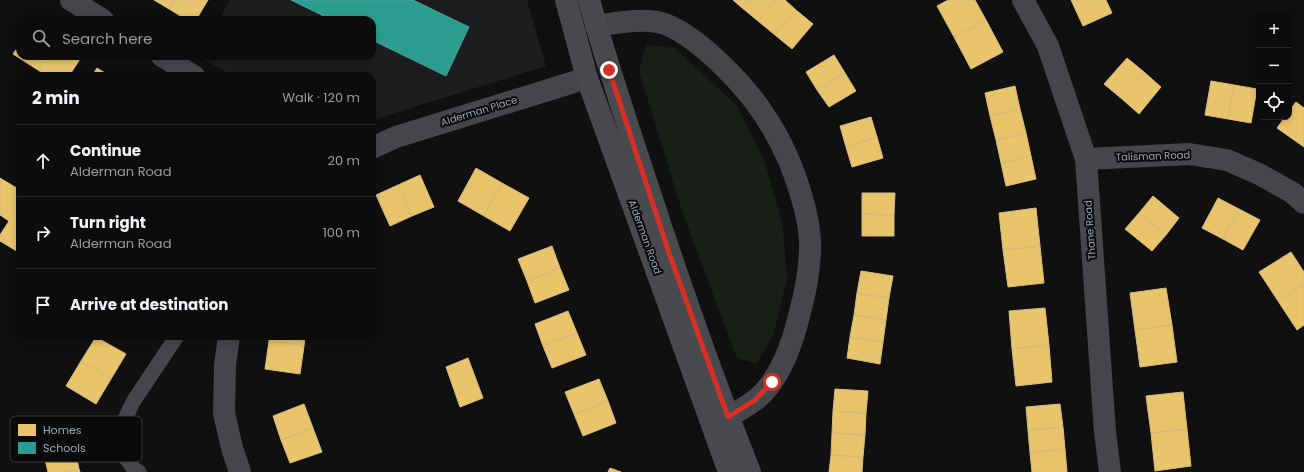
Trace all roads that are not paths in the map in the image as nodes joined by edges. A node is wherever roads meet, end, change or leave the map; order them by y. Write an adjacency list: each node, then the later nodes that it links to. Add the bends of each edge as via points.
1 (71, 0): 5 (street)
2 (566, 0): 9 (street, Alderman Road)
3 (589, 0): 6 (street, Alderman Road)
4 (1023, 0): 11 (street, Thane Road, via 1048,46)
5 (97, 16)
6 (596, 26): 16 (street, Alderman Road, via 667,246); 16 (street, via 650,21 665,24 684,34 712,55 742,85 773,128 798,184 807,216 810,250 799,320 785,359 772,382 755,400)
7 (168, 60): 8 (street)
8 (188, 72)
9 (588, 78): 10 (street, Alderman Place, via 396,137); 20 (street, Alderman Road)
10 (376, 146)
11 (1086, 159): 12 (street, Talisman Road, via 1189,154 1227,160 1259,174 1293,193); 22 (street, Thane Road, via 1104,432)
12 (1304, 203)
13 (174, 340): 15 (lane)
14 (228, 340): 19 (street, via 224,365 224,413)
15 (126, 416)
16 (728, 417): 21 (street, Alderman Road)
17 (129, 462): 18 (lane)
18 (140, 472)
19 (240, 472)
20 (729, 472)
21 (750, 472)
22 (1110, 472)

